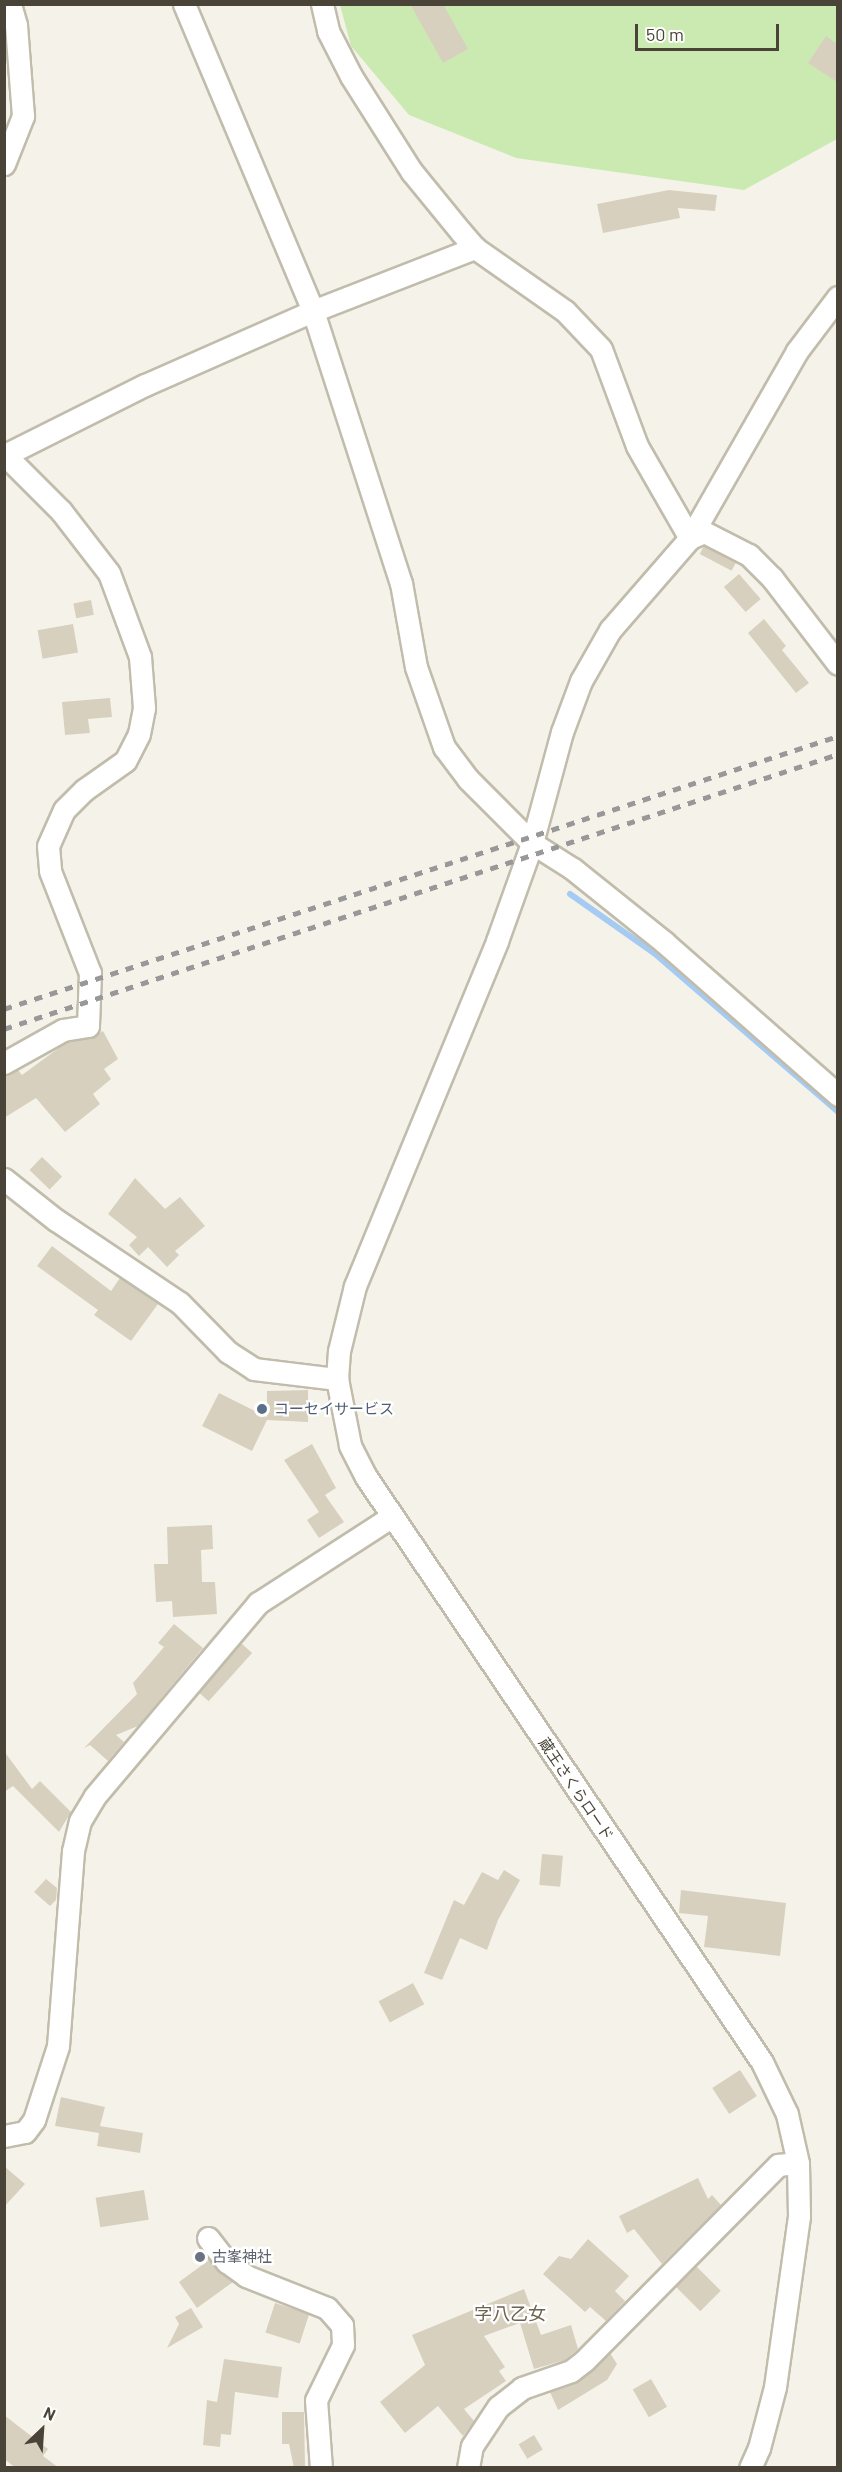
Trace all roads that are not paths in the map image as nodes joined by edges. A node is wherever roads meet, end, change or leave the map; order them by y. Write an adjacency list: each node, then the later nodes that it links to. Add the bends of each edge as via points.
1 (10, 4): 4 (street, via 16,25 23,116)
2 (184, 4): 7 (street)
3 (322, 4): 5 (street, via 328,31 351,76 412,172)
4 (4, 164)
5 (475, 248): 7 (street); 9 (street, via 565,311 601,349 637,446)
6 (837, 297): 9 (street, 蔵王さくらロード, via 797,351)
7 (313, 311): 8 (street, via 145,385); 11 (street, via 401,583 428,710 444,747 468,779)
8 (5, 455): 12 (street, via 61,511 109,573 140,657 144,708 139,734 125,761 84,790 64,810 48,846 50,871 90,973 88,1026 63,1030)
9 (690, 538): 10 (street, via 704,532 749,555 772,578); 11 (street, 蔵王さくらロード, via 610,630 581,681 562,732)
10 (837, 664)
11 (532, 843): 13 (street, via 573,869 664,942); 15 (street, 蔵王さくらロード, via 497,941 356,1286 339,1351)
12 (4, 1063)
13 (837, 1095)
14 (4, 1179): 15 (street, via 56,1220 180,1303 228,1352 254,1369)
15 (337, 1379): 16 (street, 蔵王さくらロード, via 350,1445)
16 (390, 1517): 17 (street, via 258,1603 95,1796 80,1821 72,1851 58,2046 34,2121 25,2132); 18 (street, 蔵王さくらロード, via 762,2062 787,2114)
17 (4, 2136)
18 (798, 2163): 21 (street, via 778,2165 584,2361 571,2370 522,2388 498,2407 472,2446); 22 (street, 蔵王さくらロード, via 799,2216 775,2386)
19 (208, 2238): 20 (street, via 227,2262 246,2276 327,2308 342,2325 343,2345 316,2400)
20 (321, 2468)
21 (468, 2468)
22 (750, 2468)

